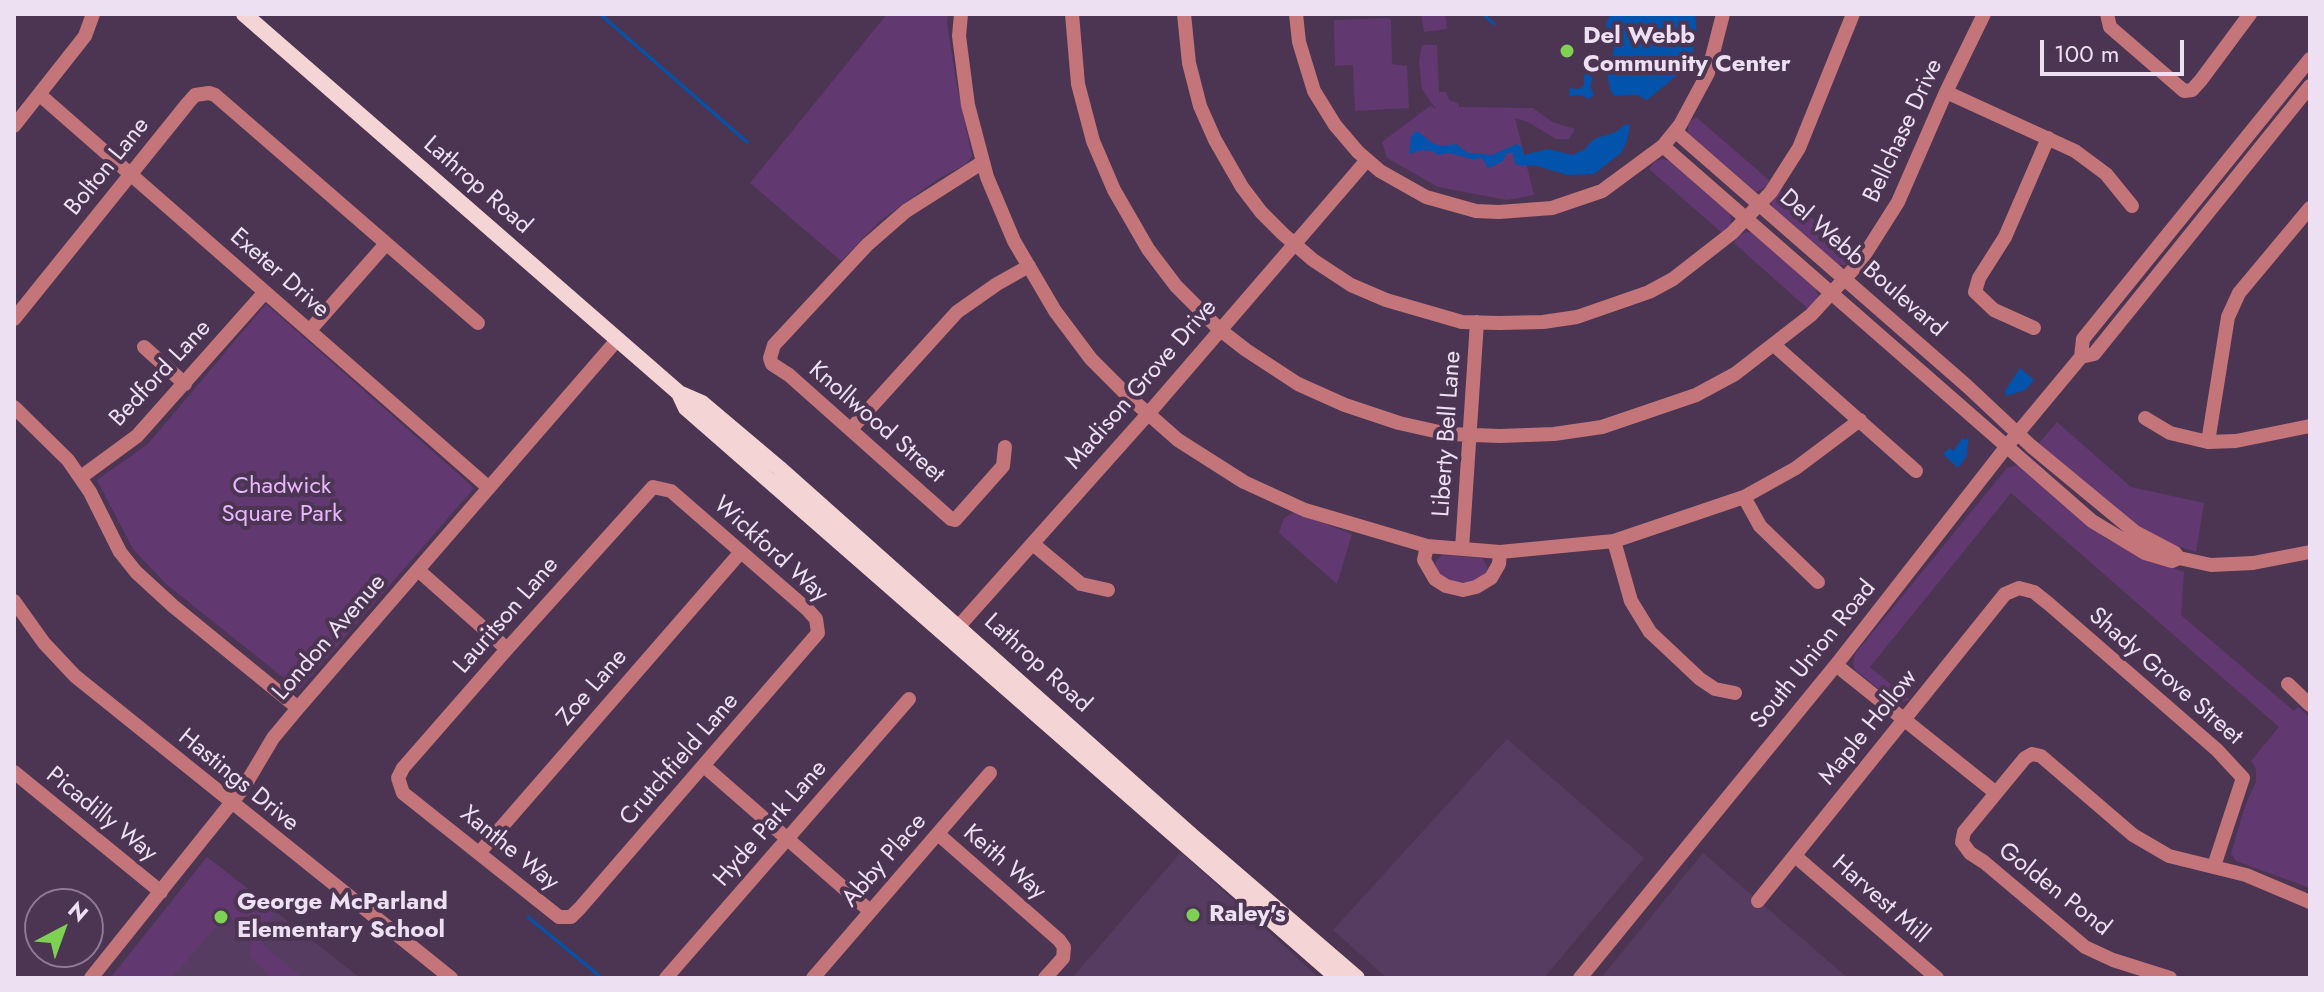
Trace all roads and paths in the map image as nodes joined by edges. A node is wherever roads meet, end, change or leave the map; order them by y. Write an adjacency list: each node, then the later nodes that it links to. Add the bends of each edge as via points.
1 (93, 14): 15 (street, via 85,36)
2 (244, 14): 39 (main road, Lathrop Road)
3 (961, 14): 21 (street, via 968,105)
4 (1072, 14): 37 (street, Bellchase Drive, via 1078,84 1093,141 1114,190 1148,249)
5 (1184, 14): 27 (street, via 1189,63 1215,140 1252,200)
6 (1296, 14): 20 (street, via 1314,91 1340,133)
7 (1723, 14): 17 (street, via 1708,73)
8 (1853, 14): 23 (street, via 1799,148)
9 (1984, 14): 14 (street, Bellchase Drive)
10 (2250, 14): 11 (street, via 2192,90 2184,91 2110,27)
11 (2107, 15)
12 (2310, 59): 42 (street, South Union Road, via 2083,339)
13 (2310, 86): 42 (street, South Union Road, via 2094,354)
14 (1946, 92): 18 (street); 30 (street, Bellchase Drive, via 1898,202)
15 (40, 95): 16 (street); 22 (street, Exeter Drive)
16 (14, 126)
17 (1675, 131): 19 (street); 23 (street, Del Webb Boulevard)
18 (2048, 138): 24 (street, via 2106,174); 36 (street, via 1975,292 1994,310)
19 (1663, 146): 20 (street, via 1602,191 1532,211 1458,207 1404,187); 26 (street, Del Webb Boulevard)
20 (1367, 160): 27 (street, Madison Grove Drive)
21 (983, 162): 29 (street); 49 (street, Knollwood Street, via 906,211 867,245 774,345 772,364)
22 (131, 174): 28 (street, Bolton Lane, via 188,103 199,94 215,95); 31 (street, Exeter Drive); 33 (street, Bolton Lane)
23 (1760, 204): 26 (street); 30 (street, Del Webb Boulevard)
24 (2132, 206)
25 (2310, 208): 52 (street, via 2239,293 2228,317)
26 (1746, 219): 32 (street, Del Webb Boulevard); 34 (street, via 1715,248 1649,292 1577,317)
27 (1293, 243): 34 (street, via 1351,285 1429,314); 37 (street, Madison Grove Drive)
28 (385, 245): 35 (street); 38 (street)
29 (1029, 266): 45 (street, via 1091,359); 49 (street, via 957,312)
30 (1845, 278): 32 (street, Bellchase Drive); 50 (street, Del Webb Boulevard)
31 (265, 292): 38 (street, Exeter Drive); 43 (street, Bedford Lane)
32 (1830, 293): 40 (street, Bellchase Drive); 53 (street, Del Webb Boulevard)
33 (14, 319)
34 (1477, 322): 51 (street, Liberty Bell Lane)
35 (478, 323)
36 (2034, 328)
37 (1219, 329): 45 (street, Madison Grove Drive); 51 (street, Bellchase Drive, via 1298,384 1345,405 1399,423)
38 (310, 330): 57 (street, Exeter Drive)
39 (617, 340): 57 (street, London Avenue); 74 (main road, Lathrop Road, via 679,393 686,408)
40 (1774, 345): 47 (street); 51 (street, Bellchase Drive, via 1696,395 1602,427 1554,434)
41 (144, 347): 43 (street)
42 (2081, 357): 50 (street, South Union Road)
43 (185, 384): 56 (street, Bedford Lane, via 137,436)
44 (14, 407): 56 (street)
45 (1148, 414): 61 (street, Madison Grove Drive); 62 (street, via 1244,482 1305,510)
46 (2145, 418): 52 (street, via 2170,433)
47 (1860, 420): 55 (street); 58 (street, via 1796,468)
48 (2310, 426): 52 (street)
49 (851, 429): 54 (street, Knollwood Street, via 955,520 1003,466)
50 (2018, 433): 53 (street, South Union Road); 67 (street, Del Webb Boulevard, via 2135,532)
51 (1471, 435): 63 (street, Liberty Bell Lane)
52 (2208, 442)
53 (2007, 446): 67 (street, Del Webb Boulevard, via 2092,521 2145,553); 76 (street, South Union Road)
54 (1005, 447)
55 (1916, 471)
56 (81, 477): 81 (street, via 136,572)
57 (489, 488): 68 (street, London Avenue)
58 (1744, 497): 60 (street); 69 (street, via 1760,526)
59 (690, 508): 66 (street, Wickford Way); 75 (street, Lauritson Lane, via 671,491 653,487)
60 (1614, 541): 64 (street); 78 (street, via 1631,601 1650,632 1700,679)
61 (1033, 544): 71 (street, via 1081,584); 74 (street, Madison Grove Drive)
62 (1427, 546): 63 (street); 64 (street, via 1424,560 1435,579 1463,590 1491,578)
63 (1462, 549): 64 (street)
64 (1500, 552)
65 (2310, 552): 67 (street, Del Webb Boulevard, via 2211,565)
66 (740, 553): 73 (street, Wickford Way, via 808,610); 92 (street, Zoe Lane)
67 (2179, 558)
68 (418, 570): 75 (street); 81 (street, London Avenue)
69 (1818, 582)
70 (2019, 588): 82 (street, Maple Hollow, via 2005,594); 94 (street, Shady Grove Street, via 2049,604 2243,778)
71 (1108, 590)
72 (14, 601): 87 (street, Hastings Drive, via 75,676)
73 (819, 626): 83 (street, Crutchfield Lane, via 812,643)
74 (954, 632): 91 (main road, Lathrop Road)
75 (507, 649): 88 (street, Lauritson Lane, via 399,774 403,793)
76 (1836, 665): 82 (street); 107 (street, South Union Road)
77 (2288, 684): 80 (street)
78 (1735, 693)
79 (909, 699): 90 (street, Hyde Park Lane)
80 (2310, 705)
81 (298, 708): 87 (street, London Avenue)
82 (1903, 719): 86 (street); 93 (street, Maple Hollow)
83 (704, 766): 90 (street); 99 (street, Crutchfield Lane)
84 (14, 772): 95 (street, Picadilly Way)
85 (990, 773): 89 (street, Abby Place)
86 (1996, 793): 94 (street, via 2025,758 2041,756 2133,835 2169,856); 109 (street, Golden Pond, via 1964,832 1962,842 1970,853 2085,947)
87 (231, 803): 95 (street, London Avenue); 101 (street, Hastings Drive)
88 (425, 809): 92 (street, Xanthe Way)
89 (938, 834): 98 (street, Abby Place); 104 (street, Keith Way, via 1059,940 1064,953)
90 (788, 838): 98 (street); 102 (street, Hyde Park Lane)
91 (1194, 846): 105 (main road, Lathrop Road); 106 (main road, Lathrop Road)
92 (479, 853): 99 (street, Xanthe Way, via 552,913)
93 (1795, 856): 96 (street, Maple Hollow); 108 (street, Harvest Mill)
94 (2214, 866): 97 (street)
95 (161, 892): 100 (street, London Avenue)
96 (1758, 901)
97 (2310, 902)
98 (870, 911): 103 (street, Abby Place)
99 (567, 918)
100 (91, 978)
101 (451, 978)
102 (666, 978)
103 (813, 978)
104 (1045, 978)
105 (1338, 978)
106 (1357, 978)
107 (1580, 978)
108 (1937, 978)
109 (2170, 978)

